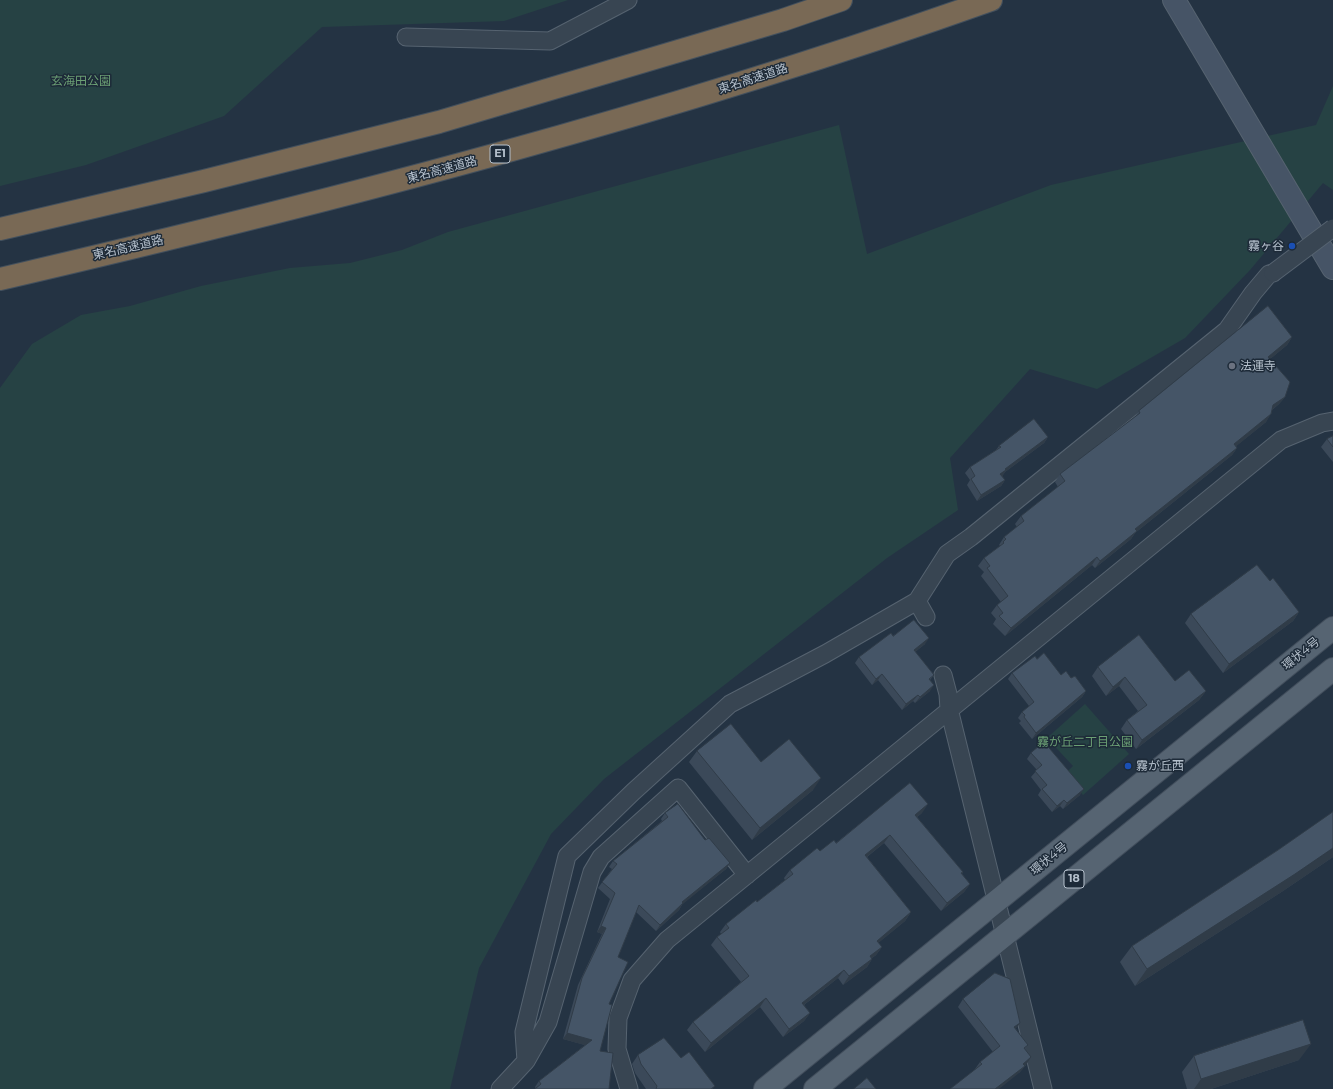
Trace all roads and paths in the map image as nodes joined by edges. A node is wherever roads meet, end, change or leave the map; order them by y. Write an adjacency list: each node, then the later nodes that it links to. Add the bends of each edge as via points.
1 (628, 0): 5 (street, via 550,41)
2 (841, 0): 6 (highway, via 783,20 439,122 204,181)
3 (991, 0): 9 (highway, 東名高速道路 / E1, via 904,31 729,87 501,154 296,208)
4 (1174, 0): 8 (street)
5 (406, 38)
6 (0, 228)
7 (1333, 228): 11 (street, bridge, via 1269,274 1227,330 947,554)
8 (1333, 268)
9 (0, 279)
10 (1333, 421): 16 (street, via 1281,440)
11 (917, 601): 12 (street); 20 (street, via 825,654 730,704 568,856 524,1032)
12 (926, 617)
13 (1333, 628): 18 (main road, 環状4号)
14 (1333, 670): 19 (main road, 18)
15 (943, 675): 16 (street)
16 (949, 709): 17 (street); 18 (street)
17 (747, 875): 20 (street, via 678,788 601,857 592,872 548,1022); 22 (street, via 667,940 632,980 618,1018 617,1049)
18 (998, 899): 19 (street); 23 (main road, 環状4号)
19 (1006, 934): 24 (main road, 18); 25 (street)
20 (526, 1061): 21 (street)
21 (500, 1089)
22 (629, 1089)
23 (765, 1089)
24 (815, 1089)
25 (1043, 1089)

